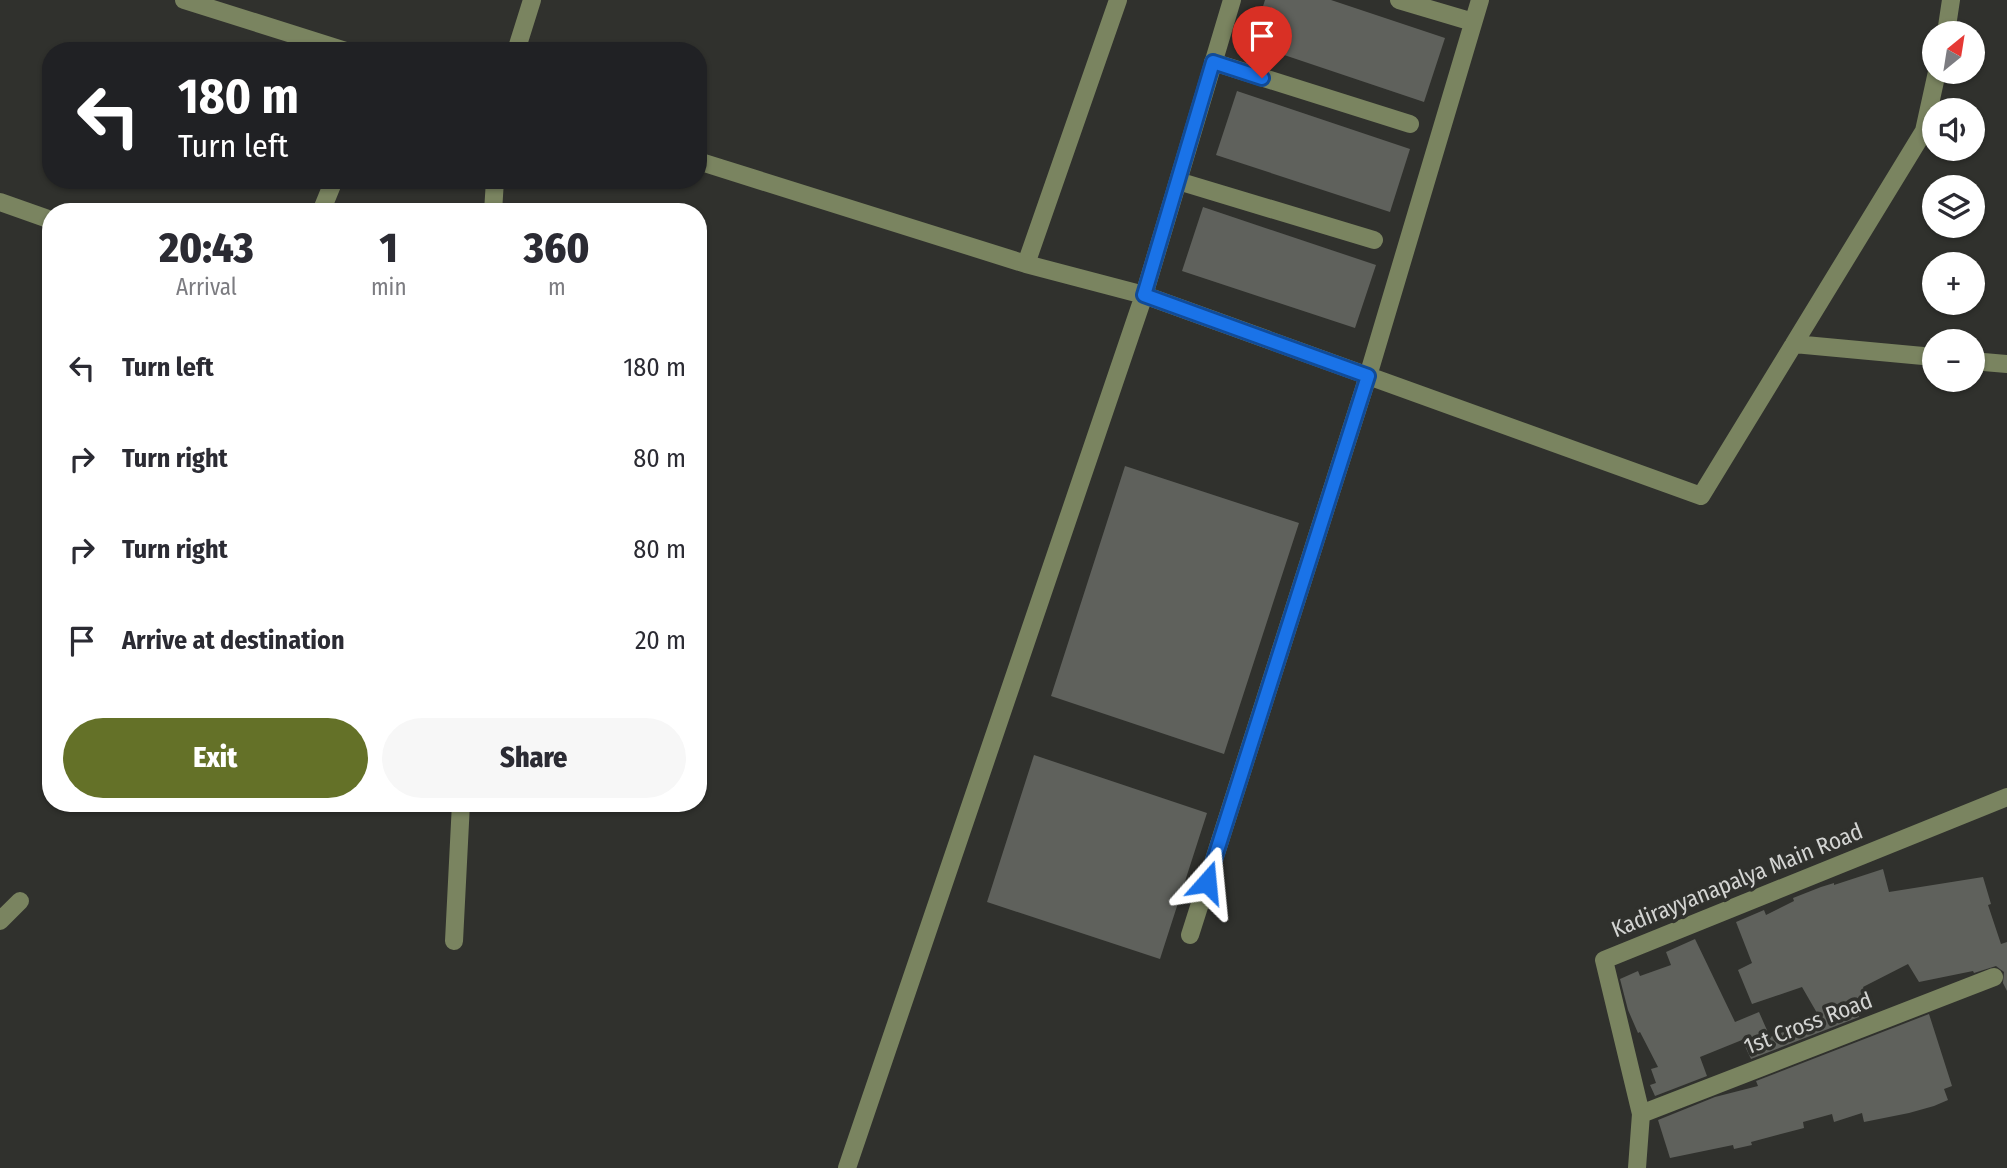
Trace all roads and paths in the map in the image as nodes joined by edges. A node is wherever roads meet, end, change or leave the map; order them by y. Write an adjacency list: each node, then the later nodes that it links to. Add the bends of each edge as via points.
1 (184, 0): 10 (street)
2 (532, 0): 11 (street)
3 (1118, 0): 20 (street)
4 (1232, 0): 12 (street)
5 (1399, 0): 9 (street)
6 (1480, 0): 9 (street)
7 (1951, 0): 8 (street)
8 (1949, 21)
9 (1473, 22): 26 (street)
10 (317, 42)
11 (519, 42)
12 (1213, 62): 14 (street); 16 (street)
13 (1934, 84): 22 (street, via 1924,131)
14 (1410, 124)
15 (707, 164): 20 (street)
16 (1178, 181): 19 (street); 21 (street)
17 (0, 202): 18 (street)
18 (42, 217)
19 (1374, 240)
20 (1026, 264): 21 (street)
21 (1144, 295): 26 (street); 35 (street)
22 (1794, 344): 23 (street); 26 (street, via 1701,496)
23 (1922, 356)
24 (1985, 362): 25 (street)
25 (2007, 364)
26 (1368, 376): 31 (street)
27 (2007, 797): 34 (street, Kadirayyanapalya Main Road, via 1604,960)
28 (461, 812): 32 (street)
29 (20, 901): 30 (street)
30 (0, 921)
31 (1190, 935)
32 (454, 941)
33 (1994, 977): 34 (street, 1st Cross Road)
34 (1641, 1114): 36 (street, Kadirayyanapalya Main Road)
35 (847, 1168)
36 (1637, 1168)

